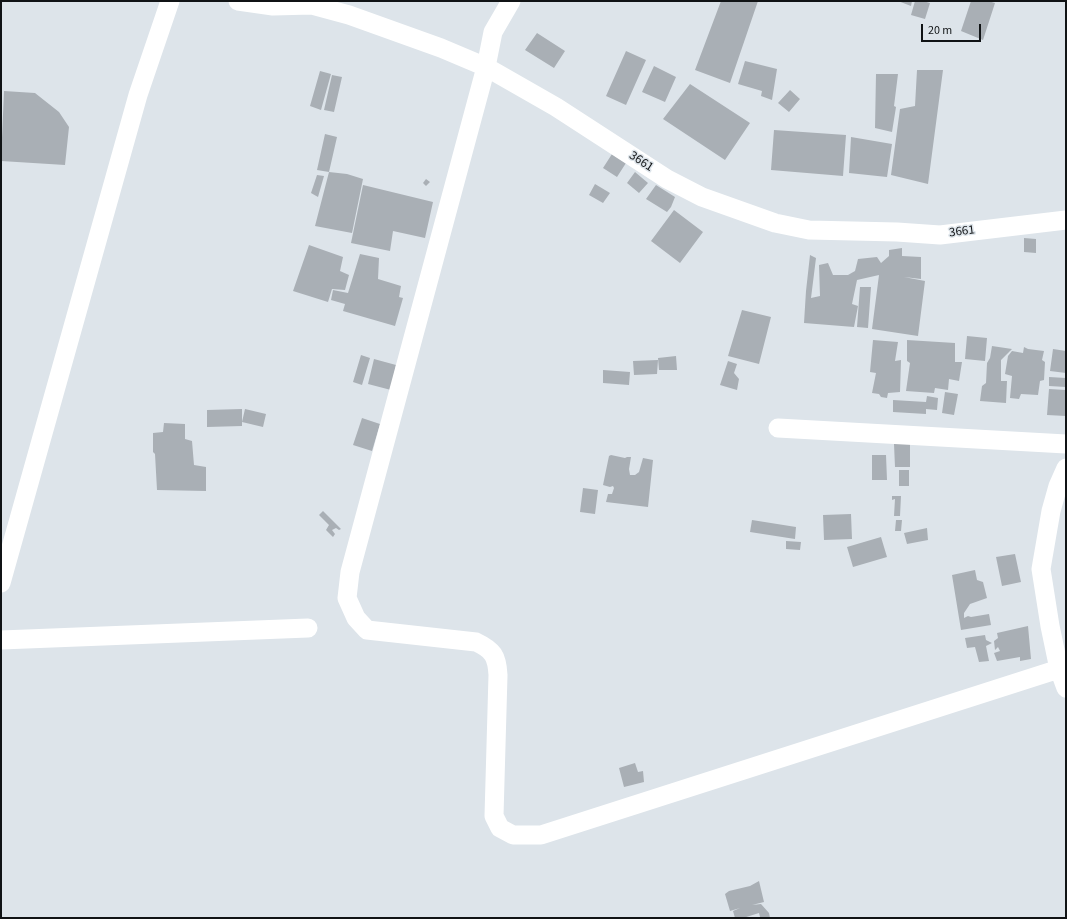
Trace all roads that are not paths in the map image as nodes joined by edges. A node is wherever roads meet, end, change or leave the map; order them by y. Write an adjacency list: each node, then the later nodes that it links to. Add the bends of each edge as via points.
1 (170, 1): 10 (street, via 138,95)
2 (238, 1): 4 (street, 3661, via 273,6 312,6 349,15 441,48)
3 (511, 1): 4 (street, via 493,32)
4 (486, 68): 5 (street, 3661, via 556,107 667,179 702,197 775,223 809,230 940,235); 13 (street, via 350,572 347,598 356,618 367,630 476,642 488,648 497,661 494,816 500,828 513,835 540,835)
5 (1066, 220)
6 (778, 428): 7 (street)
7 (1066, 444)
8 (1066, 468): 9 (street, via 1058,486)
9 (1059, 511): 13 (street, via 1041,569)
10 (1, 584)
11 (308, 628): 12 (street)
12 (1, 640)
13 (1059, 669): 14 (street)
14 (1066, 688)

